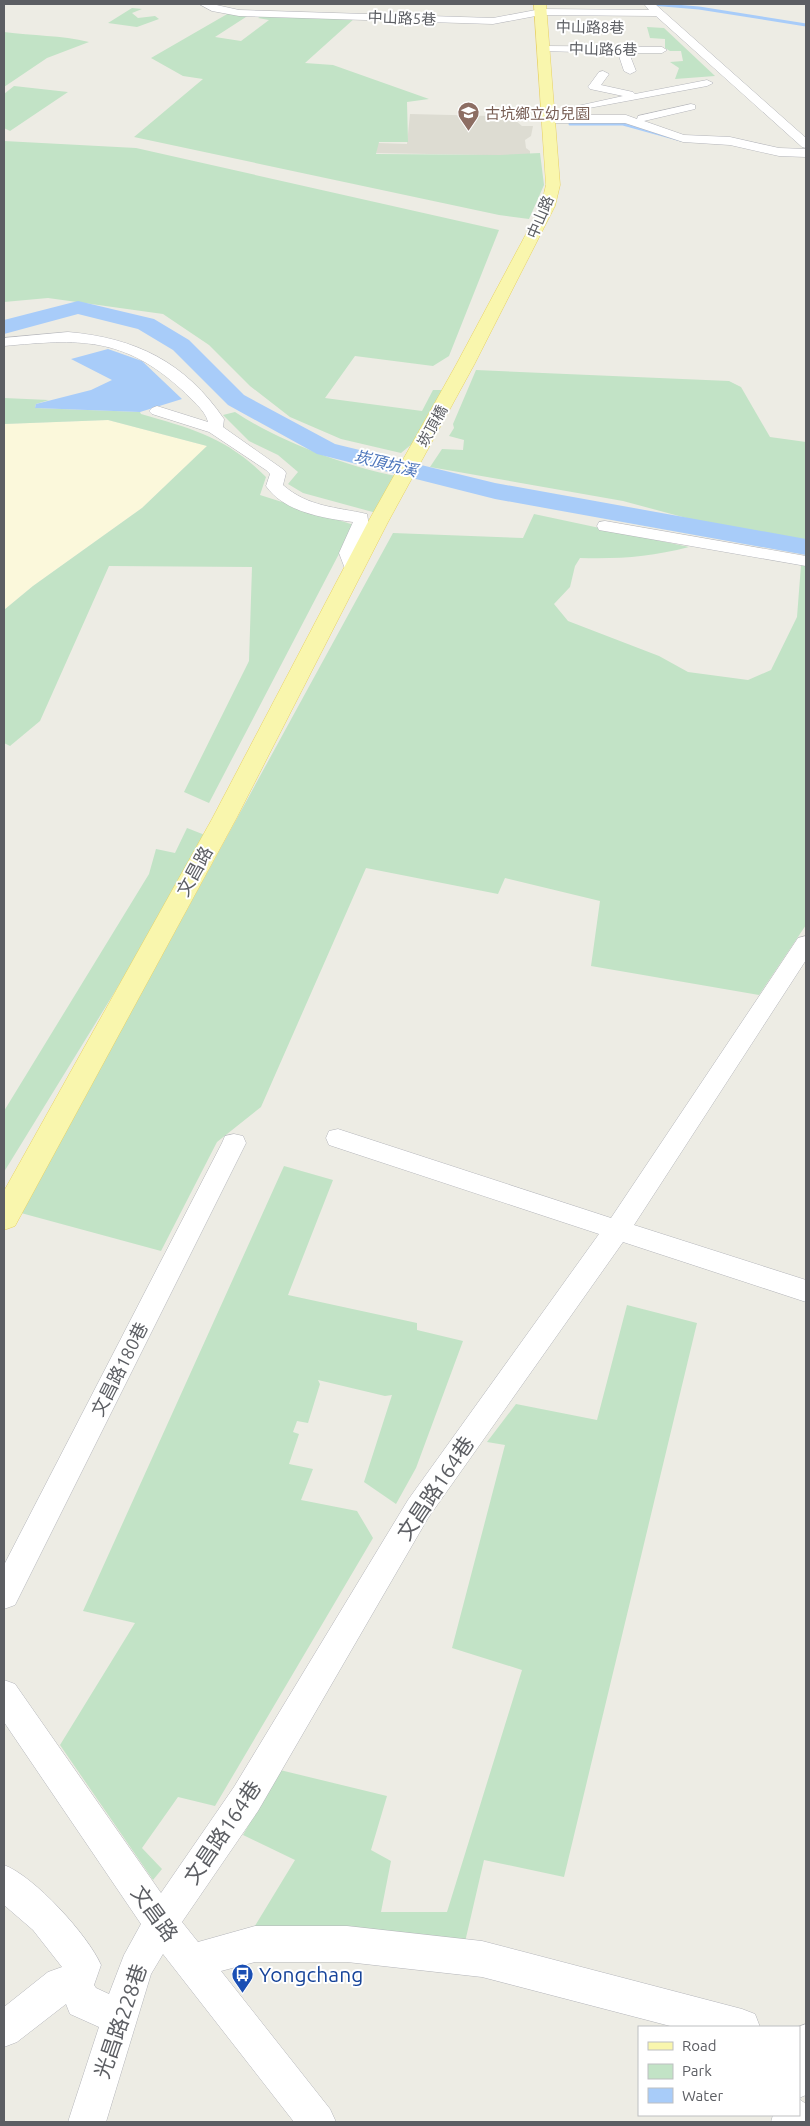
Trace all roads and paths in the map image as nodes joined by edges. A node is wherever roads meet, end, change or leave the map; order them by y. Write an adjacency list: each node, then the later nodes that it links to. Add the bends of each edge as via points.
1 (204, 4): 4 (street, 中山路5巷)
2 (246, 4): 4 (street)
3 (654, 8): 5 (street, 中山路8巷); 19 (street)
4 (239, 13): 5 (street, 中山路5巷, via 493,21)
5 (544, 17): 6 (main road, 中山路)
6 (545, 49): 7 (street, 中山路6巷); 17 (main road, 中山路)
7 (622, 50): 8 (street, 中山路6巷); 9 (street)
8 (662, 50)
9 (630, 71)
10 (603, 74): 14 (street, via 594,87)
11 (707, 84): 13 (street)
12 (588, 93): 15 (street)
13 (663, 93): 14 (street); 16 (street)
14 (648, 96): 15 (street)
15 (577, 109): 17 (street)
16 (694, 109): 18 (street)
17 (549, 114): 20 (street, via 626,119 683,138 730,141 779,152); 22 (main road, 中山路, via 553,185 548,206)
18 (642, 118)
19 (806, 144)
20 (806, 153)
21 (4, 342): 24 (street, via 61,336 125,345 148,356 197,394 216,419)
22 (456, 383): 25 (main road, 崁頂橋)
23 (158, 411): 24 (street)
24 (215, 429): 28 (street, via 272,467 278,473 274,486 285,498 321,513 361,518 361,526 348,553)
25 (378, 522): 28 (main road, 文昌路)
26 (605, 526): 27 (street)
27 (806, 561)
28 (353, 570): 32 (main road, 文昌路, via 224,818)
29 (806, 943): 33 (street, 文昌路164巷)
30 (338, 1138): 33 (street)
31 (234, 1142): 35 (street, 文昌路180巷)
32 (4, 1218)
33 (617, 1230): 34 (street); 38 (street, 文昌路164巷, via 418,1509 246,1799)
34 (806, 1291)
35 (4, 1595)
36 (4, 1695): 38 (street, 文昌路)
37 (4, 1882): 40 (street, via 45,1918 83,1965)
38 (161, 1923): 39 (street, 文昌路); 41 (street, 光昌路228巷, via 136,1967)
39 (192, 1961): 42 (street, via 255,1944 347,1944 482,1959); 47 (street, 文昌路)
40 (76, 1986): 41 (street, via 84,2002); 43 (street, via 61,1985)
41 (119, 2017): 46 (street, 光昌路228巷)
42 (738, 2026)
43 (4, 2030)
44 (806, 2043): 45 (street)
45 (800, 2075)
46 (87, 2122)
47 (317, 2122)

